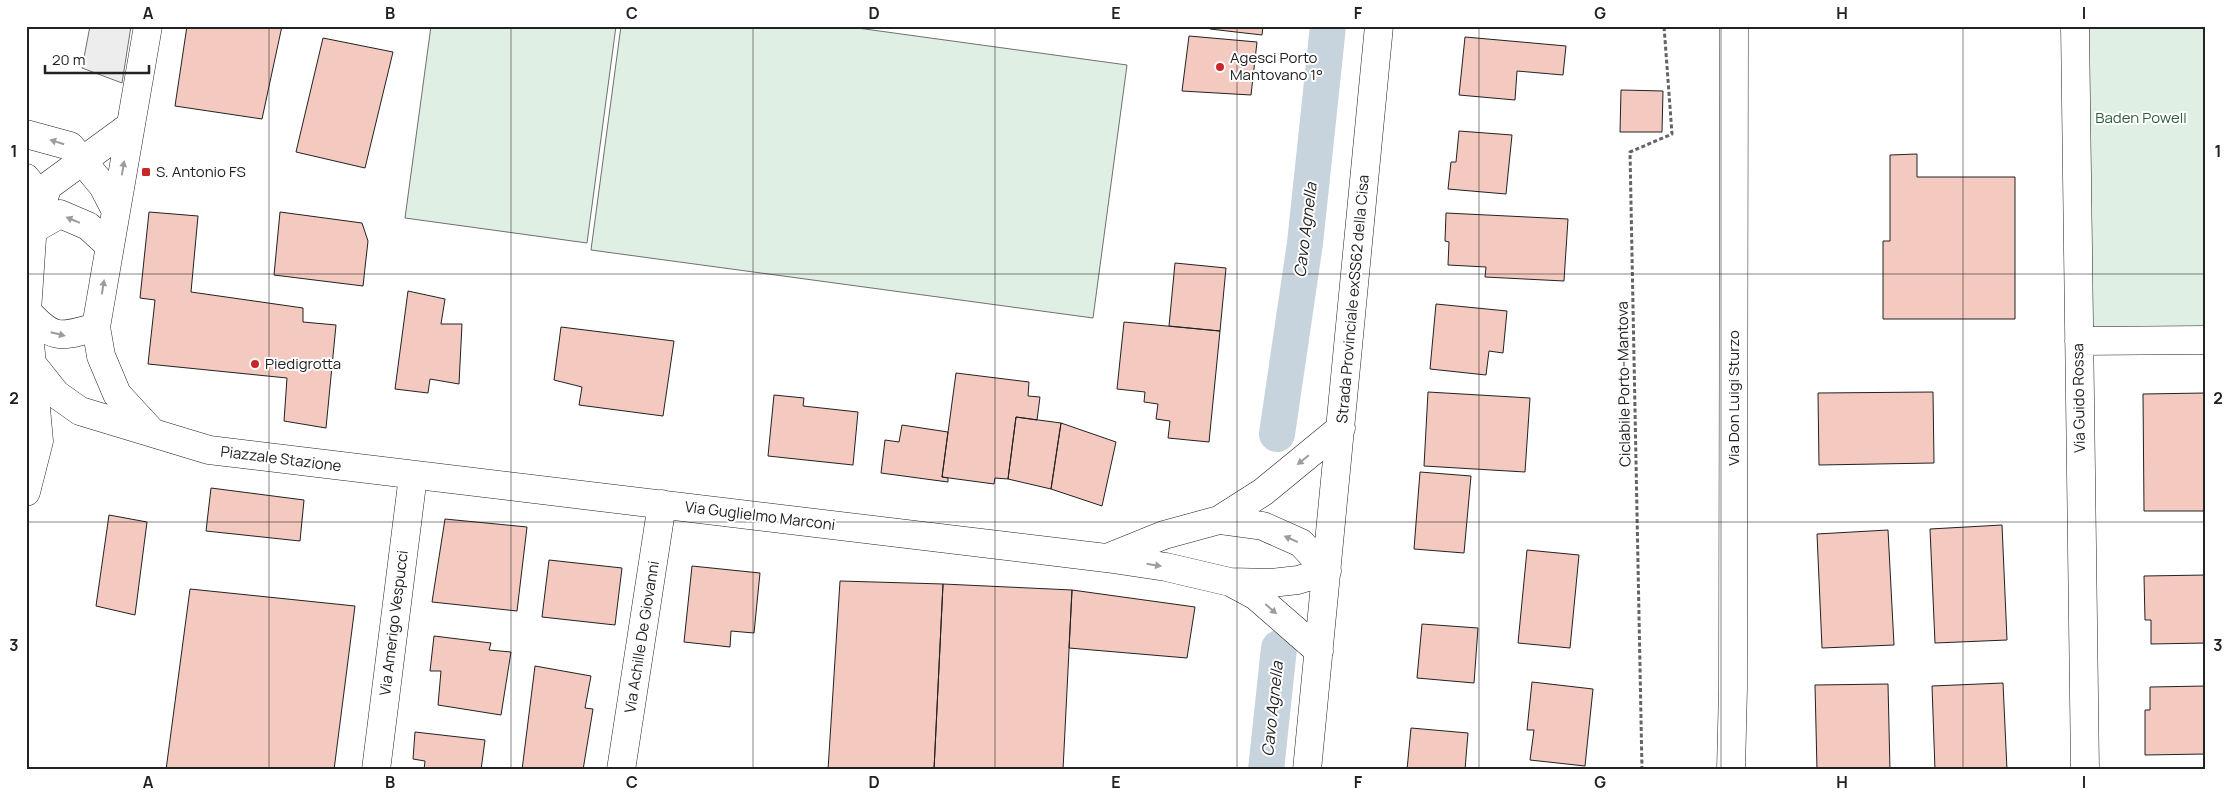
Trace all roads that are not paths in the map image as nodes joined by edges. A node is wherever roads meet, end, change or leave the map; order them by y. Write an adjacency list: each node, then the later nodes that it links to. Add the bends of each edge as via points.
1 (148, 26): 5 (street)
2 (1379, 26): 19 (street, Strada Provinciale exSS62 della Cisa)
3 (1734, 26): 33 (street, Via Don Luigi Sturzo, via 1734,688)
4 (2075, 26): 15 (street, Via Guido Rossa)
5 (130, 126): 7 (street, Piazzale Stazione); 9 (street, one-way to 5)
6 (26, 134): 7 (street, one-way to 6, via 70,146)
7 (81, 160): 9 (street, via 103,186); 10 (street, Piazzale Stazione, via 48,186)
8 (26, 178): 10 (street, Piazzale Stazione, via 30,183 34,209)
9 (116, 211): 11 (street)
10 (32, 230): 11 (street, one-way to 10, via 88,226 60,214); 12 (street, Piazzale Stazione)
11 (110, 246): 13 (street, one-way to 11)
12 (27, 311): 13 (street, one-way to 13, via 43,330 65,336); 16 (street, Piazzale Stazione)
13 (96, 328): 17 (street, via 101,356)
14 (2206, 340): 15 (street)
15 (2079, 342): 34 (street, Via Guido Rossa)
16 (34, 365): 18 (street, Piazzale Stazione, via 56,394); 21 (street)
17 (110, 378): 18 (street, via 98,398); 20 (street, via 117,394)
18 (80, 411): 20 (street, Piazzale Stazione); 21 (street)
19 (1340, 428): 25 (street, Via Guglielmo Marconi, one-way to 25, via 1263,492); 27 (street, Strada Provinciale exSS62 della Cisa)
20 (152, 432): 22 (street, Piazzale Stazione, via 210,450)
21 (39, 441): 23 (street)
22 (413, 476): 24 (street, Via Guglielmo Marconi); 30 (street, Via Amerigo Vespucci)
23 (26, 492)
24 (662, 504): 26 (street, Via Guglielmo Marconi); 31 (street, Via Achille De Giovanni)
25 (1219, 520): 26 (street, Via Guglielmo Marconi, via 1164,535); 27 (street, Via Guglielmo Marconi, one-way to 25, via 1301,543 1263,526)
26 (1106, 558): 28 (street, Via Guglielmo Marconi, one-way to 28, via 1166,567)
27 (1327, 571): 28 (street, Via Guglielmo Marconi, via 1289,582); 29 (street, Strada Provinciale exSS62 della Cisa)
28 (1230, 582): 29 (street, Via Guglielmo Marconi, one-way to 29, via 1256,596)
29 (1319, 651): 32 (street)
30 (376, 770)
31 (621, 770)
32 (1307, 770)
33 (1731, 770)
34 (2085, 770)

